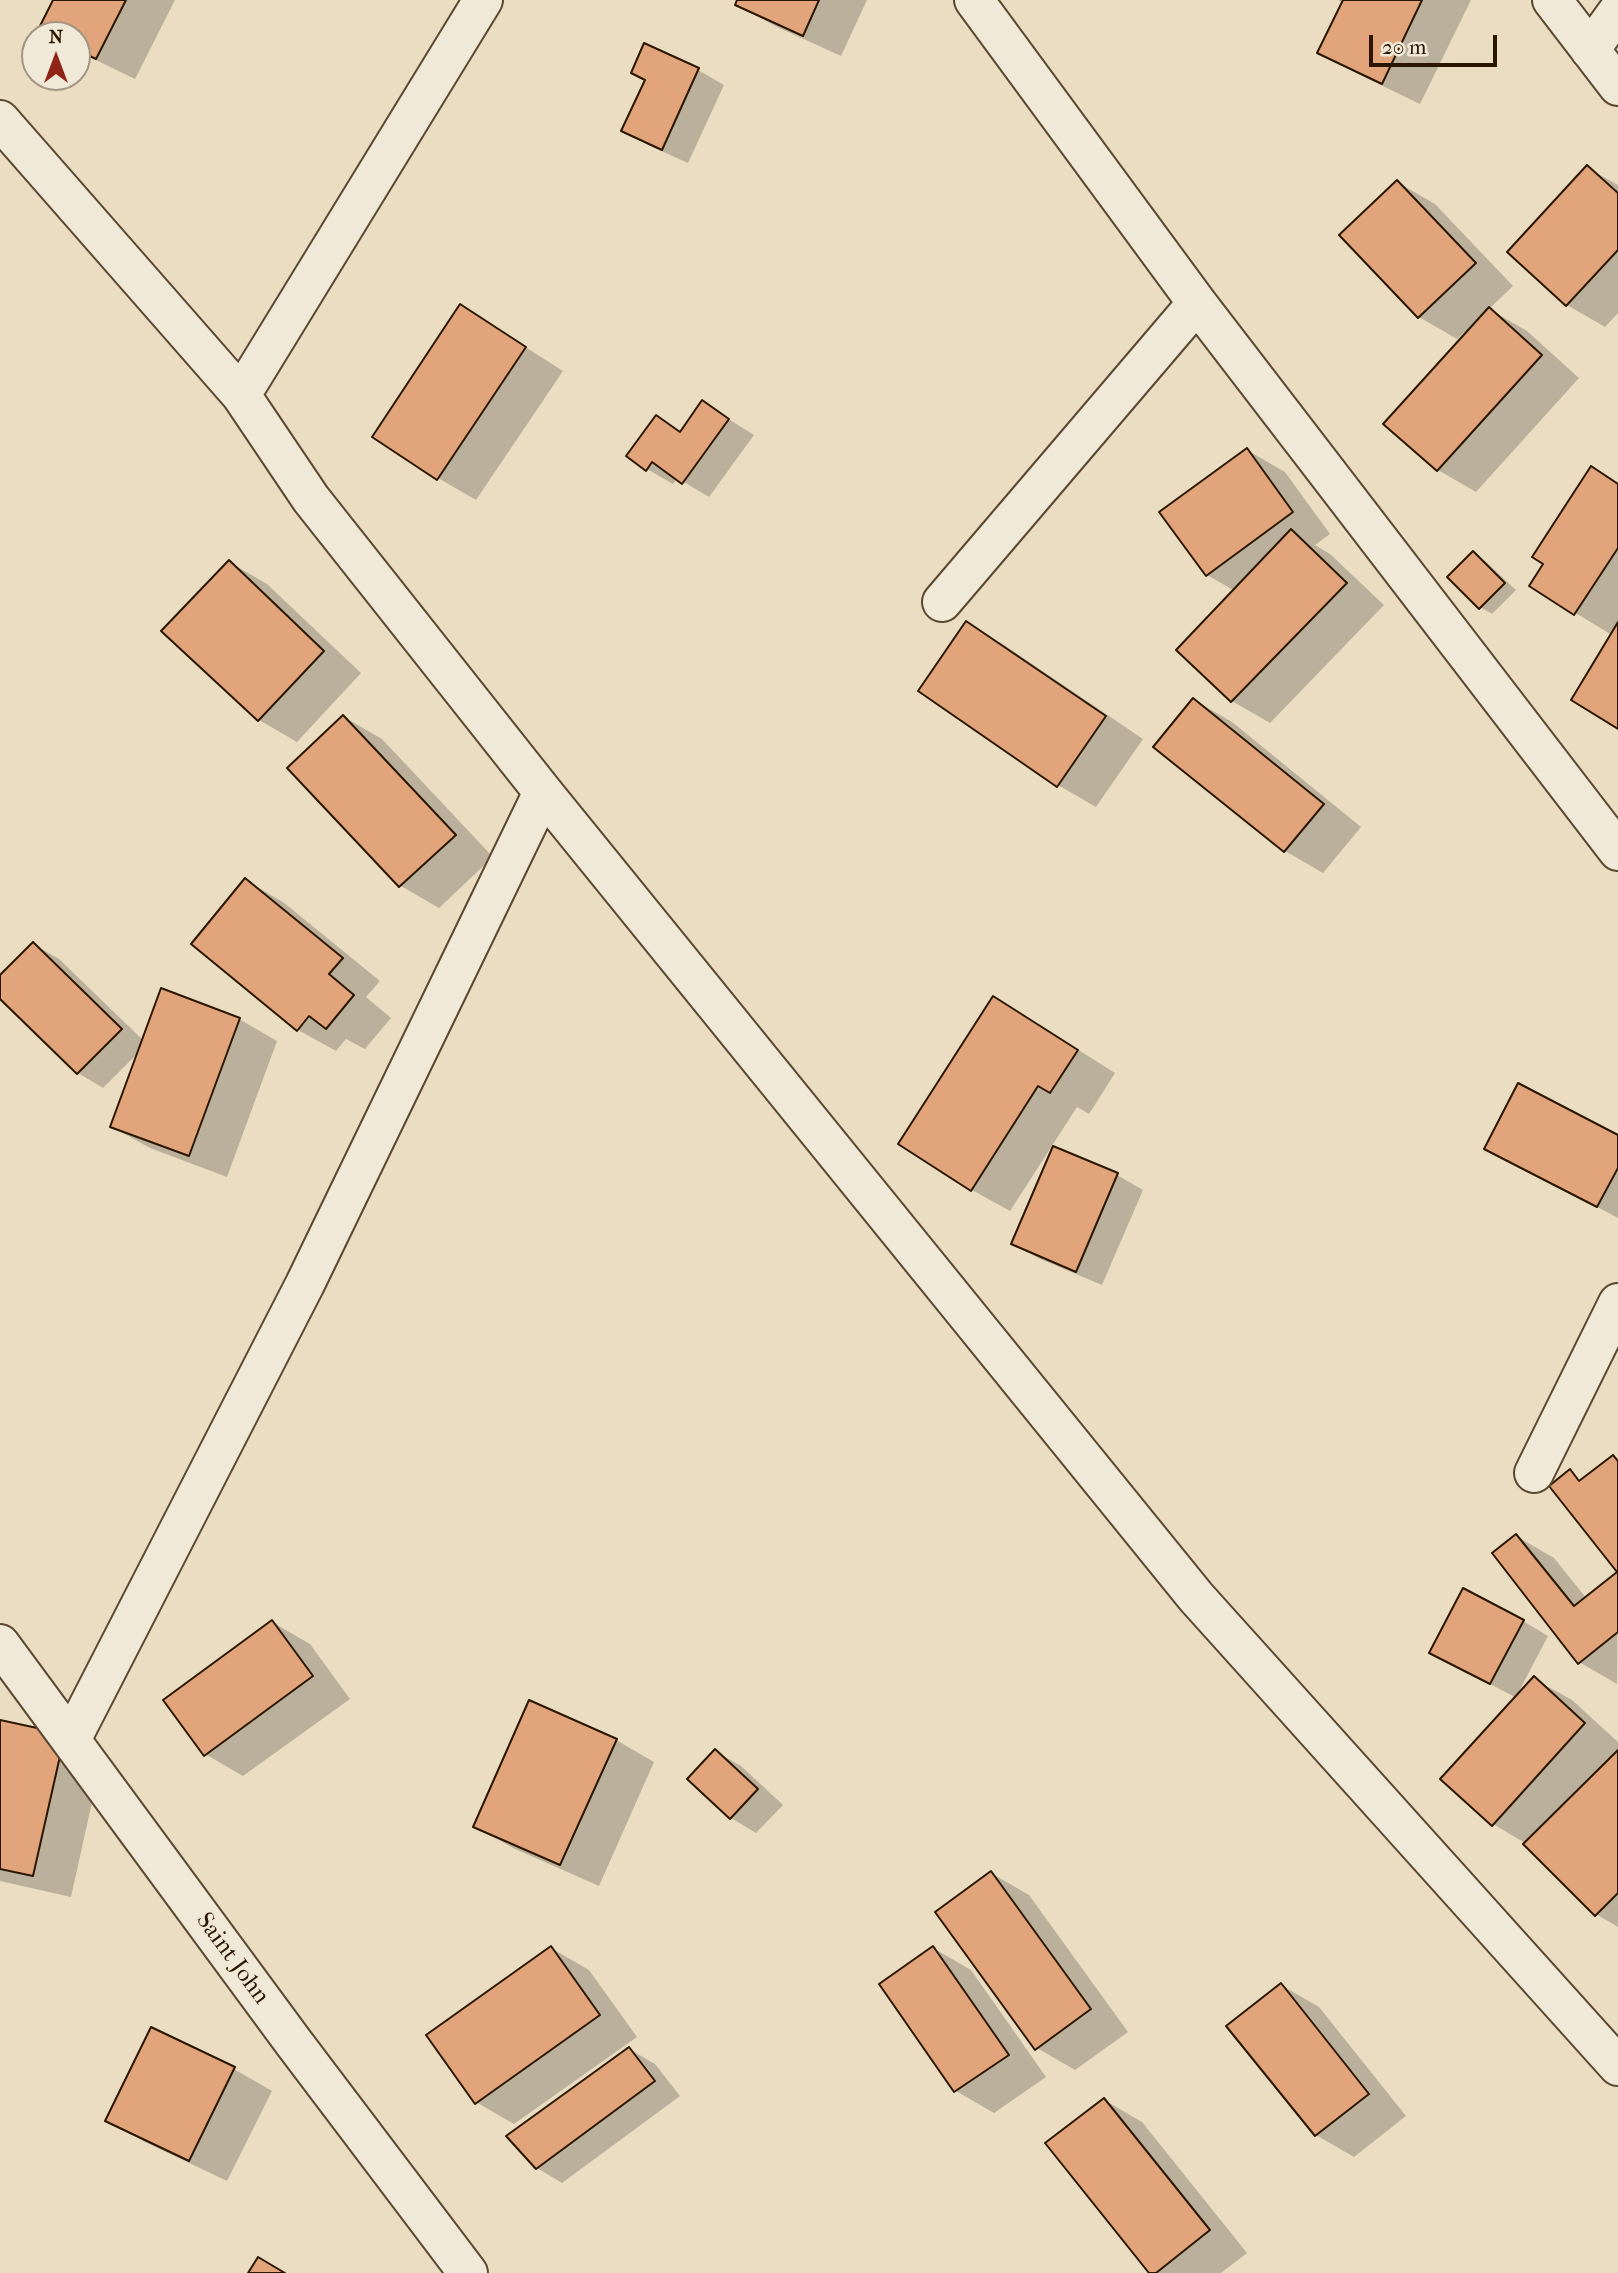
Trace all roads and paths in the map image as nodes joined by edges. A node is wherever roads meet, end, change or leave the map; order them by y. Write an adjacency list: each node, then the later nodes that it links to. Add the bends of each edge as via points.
1 (483, 0): 9 (street)
2 (974, 0): 8 (street)
3 (1552, 0): 5 (street)
4 (1618, 11): 5 (street)
5 (1590, 50): 6 (street)
6 (1618, 86)
7 (0, 120): 9 (street)
8 (1197, 303): 10 (street); 12 (street)
9 (241, 395): 11 (street, via 311,499)
10 (942, 602)
11 (543, 792): 16 (street, via 305,1284); 17 (street, via 1196,1597)
12 (1618, 851)
13 (1618, 1303): 14 (street)
14 (1534, 1473)
15 (0, 1644): 16 (street, Saint John)
16 (71, 1740): 18 (street, Saint John)
17 (1618, 2066)
18 (468, 2273)

